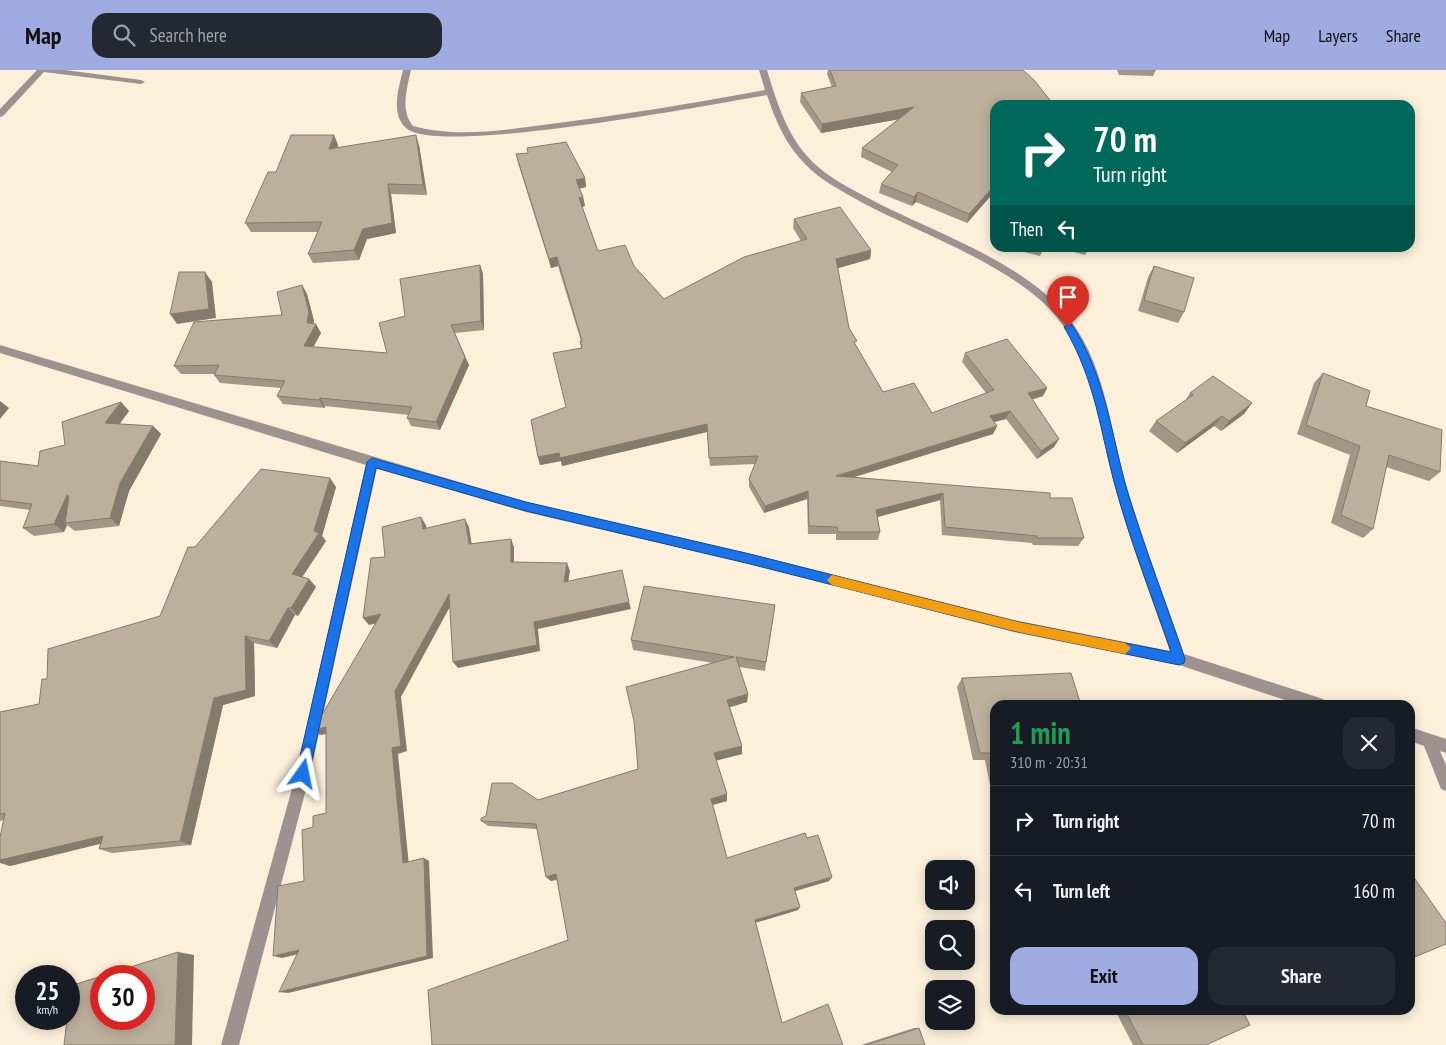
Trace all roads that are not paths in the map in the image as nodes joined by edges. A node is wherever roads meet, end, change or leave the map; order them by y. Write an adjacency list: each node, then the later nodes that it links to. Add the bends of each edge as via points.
1 (41, 70): 7 (street)
2 (46, 70): 5 (street)
3 (407, 70): 6 (street, via 402,110 410,128 420,133 501,132 588,122)
4 (763, 70): 6 (street)
5 (141, 82)
6 (770, 92): 10 (street, via 790,139 810,164 887,212 980,257 1034,289 1059,313 1078,341 1096,385 1122,490)
7 (0, 114)
8 (0, 349): 9 (street)
9 (372, 462): 10 (street, via 526,507 750,559 1014,626); 16 (street, via 303,774)
10 (1179, 659): 11 (street)
11 (1305, 700)
12 (1415, 736): 13 (street)
13 (1429, 740): 14 (street); 15 (street)
14 (1446, 746)
15 (1446, 784)
16 (230, 1045)

